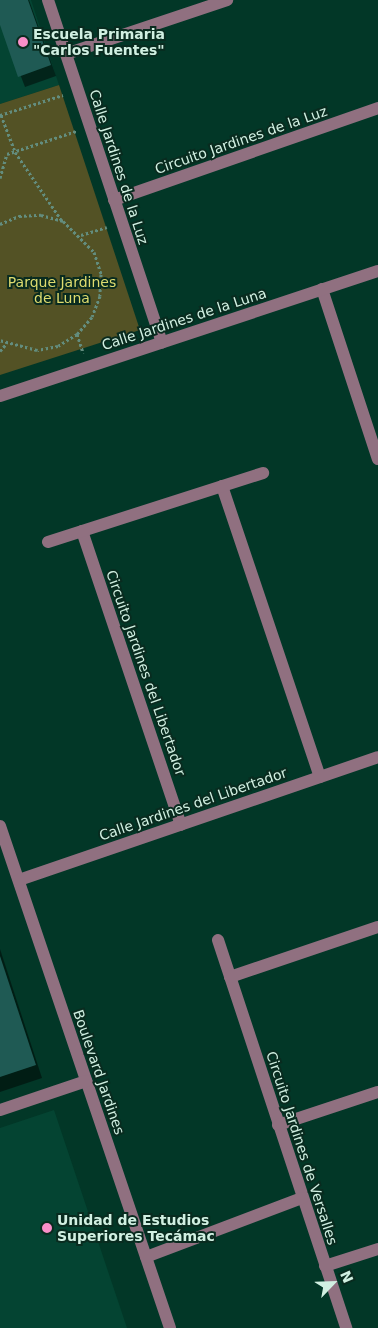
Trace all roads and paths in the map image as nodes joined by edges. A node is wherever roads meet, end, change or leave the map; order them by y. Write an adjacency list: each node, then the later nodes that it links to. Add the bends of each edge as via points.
1 (48, 0): 3 (street, Calle Jardines de la Luz)
2 (227, 0): 3 (street)
3 (66, 54): 4 (street, Calle Jardines de la Luz)
4 (78, 90): 6 (path); 7 (street, Calle Jardines de la Luz)
5 (378, 108): 10 (street, Circuito Jardines de la Luz)
6 (1, 115): 8 (path)
7 (90, 126): 8 (path); 10 (street, Calle Jardines de la Luz)
8 (15, 152): 9 (path, via 7,154); 11 (path)
9 (0, 178)
10 (114, 200): 12 (street, Calle Jardines de la Luz)
11 (63, 221): 13 (path, via 42,215); 14 (path)
12 (122, 223): 14 (path); 19 (street, Calle Jardines de la Luz)
13 (0, 224)
14 (81, 235): 18 (path, via 94,252 101,274 100,296 92,317 78,334 58,346 36,350)
15 (378, 271): 16 (street, Calle Jardines de la Luna)
16 (322, 289): 19 (street, Calle Jardines de la Luna); 22 (street)
17 (0, 340): 18 (path)
18 (6, 343): 20 (path)
19 (162, 343): 21 (street, Calle Jardines de la Luna)
20 (0, 351)
21 (0, 396)
22 (375, 438): 23 (street)
23 (378, 459)
24 (263, 473): 25 (street)
25 (222, 486): 26 (street); 29 (street)
26 (82, 531): 27 (street); 30 (street, Circuito Jardines del Libertador)
27 (48, 542)
28 (378, 757): 29 (street, Calle Jardines del Libertador)
29 (320, 777): 30 (street, Calle Jardines del Libertador)
30 (181, 825): 32 (street, Calle Jardines del Libertador)
31 (0, 826): 32 (street, Boulevard Jardines)
32 (18, 880): 36 (street, Boulevard Jardines)
33 (378, 927): 35 (street)
34 (218, 940): 35 (street, Circuito Jardines de Versalles)
35 (230, 977): 39 (street, Circuito Jardines de Versalles)
36 (86, 1081): 38 (street); 42 (street, Boulevard Jardines)
37 (378, 1092): 39 (street)
38 (0, 1110)
39 (278, 1124): 40 (street, Circuito Jardines de Versalles)
40 (302, 1198): 42 (street); 43 (street, Circuito Jardines de Versalles)
41 (378, 1249): 43 (street)
42 (146, 1258): 44 (street, Boulevard Jardines)
43 (325, 1266): 45 (street, Circuito Jardines de Versalles)
44 (170, 1328)
45 (346, 1328)

